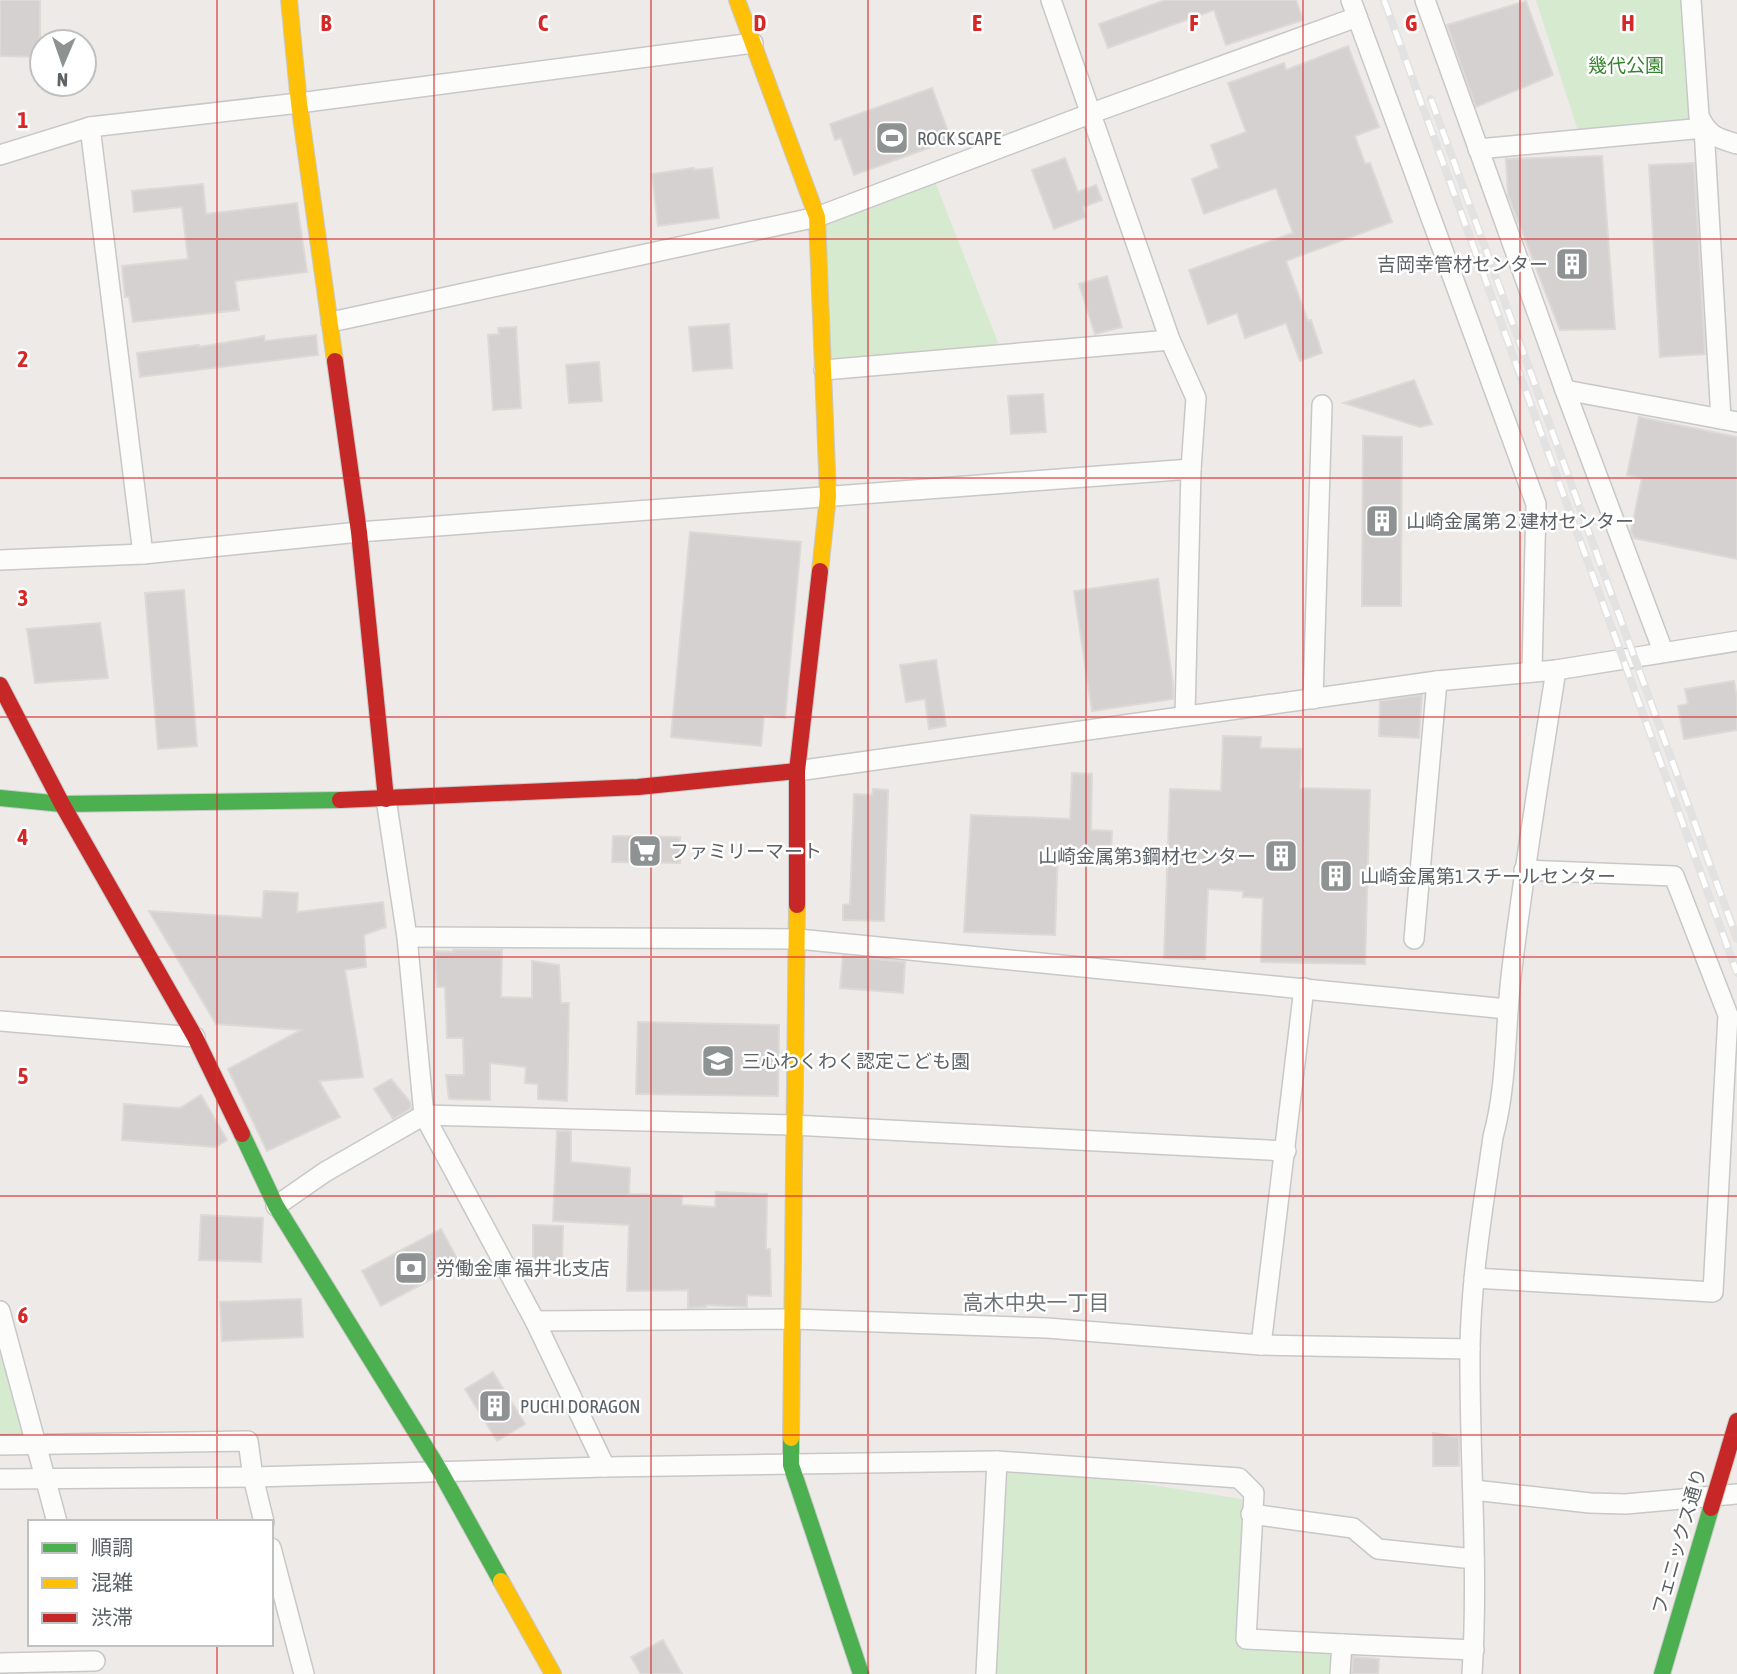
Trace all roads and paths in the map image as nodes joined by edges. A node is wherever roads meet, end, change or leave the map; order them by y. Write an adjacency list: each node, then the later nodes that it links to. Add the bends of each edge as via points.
1 (289, 0): 8 (street)
2 (737, 0): 7 (street)
3 (1051, 0): 9 (street)
4 (1425, 0): 13 (street)
5 (1691, 0): 11 (street, via 1699,116)
6 (1354, 8): 9 (street); 29 (street, via 1536,504)
7 (753, 43): 8 (street); 15 (street)
8 (299, 103): 10 (street); 16 (street)
9 (1092, 113): 15 (street); 17 (street)
10 (90, 127): 14 (street); 25 (street)
11 (1704, 128): 12 (street); 13 (street); 21 (street)
12 (1737, 144)
13 (1478, 149): 19 (street)
14 (0, 155)
15 (817, 217): 16 (street); 18 (street)
16 (331, 322): 24 (street)
17 (1170, 340): 18 (street); 22 (street, via 1196,398)
18 (824, 370): 23 (street)
19 (1565, 390): 21 (street); 28 (street)
20 (1322, 405): 33 (street)
21 (1729, 421)
22 (1191, 469): 23 (street); 34 (street)
23 (828, 496): 24 (street); 35 (street)
24 (359, 532): 25 (street); 37 (street)
25 (143, 554): 26 (street)
26 (0, 560)
27 (1737, 641): 28 (street)
28 (1663, 651): 30 (street)
29 (1532, 670): 30 (street); 31 (street)
30 (1556, 670): 39 (street)
31 (1437, 681): 33 (street); 42 (street)
32 (0, 685): 38 (street)
33 (1313, 698): 34 (street)
34 (1185, 715): 35 (street)
35 (797, 771): 37 (street, via 638,787); 41 (street)
36 (0, 798): 38 (street)
37 (386, 799): 38 (street); 40 (street)
38 (62, 804): 46 (street)
39 (1524, 870): 44 (street); 51 (street, via 1674,877 1728,1015 1713,1292)
40 (407, 937): 41 (street); 47 (street)
41 (798, 939): 43 (street); 48 (street)
42 (1414, 939)
43 (1304, 988): 44 (street); 49 (street)
44 (1507, 1009): 51 (street, via 1499,1115)
45 (0, 1021): 46 (street)
46 (195, 1037): 50 (street)
47 (424, 1115): 48 (street); 50 (street); 54 (street)
48 (793, 1125): 49 (street); 53 (street)
49 (1286, 1151): 56 (street)
50 (276, 1206): 64 (street)
51 (1474, 1278): 57 (street)
52 (0, 1311): 55 (street)
53 (793, 1319): 54 (street); 56 (street, via 1047,1328); 62 (street)
54 (535, 1321): 63 (street)
55 (3, 1332): 59 (street)
56 (1261, 1345): 57 (street)
57 (1470, 1349): 68 (street)
58 (1737, 1421): 85 (street, フェニックス通り, bridge)
59 (36, 1444): 60 (street); 65 (street, via 248,1441); 66 (street)
60 (0, 1445)
61 (997, 1461): 62 (street); 70 (street, via 1238,1478 1254,1493); 82 (street)
62 (791, 1465): 63 (street); 81 (street)
63 (605, 1467): 64 (street)
64 (440, 1471): 65 (street); 80 (street)
65 (253, 1476): 66 (street); 72 (street)
66 (46, 1478): 67 (street); 71 (street)
67 (0, 1479)
68 (1474, 1490): 69 (street, via 1626,1504); 74 (street)
69 (1737, 1494)
70 (1251, 1514): 74 (street, via 1353,1528 1378,1549); 75 (street, via 1246,1639)
71 (56, 1520)
72 (264, 1520)
73 (273, 1556): 79 (street)
74 (1474, 1559): 76 (street)
75 (1342, 1644): 76 (street); 83 (street)
76 (1474, 1650): 84 (street)
77 (94, 1660): 78 (street)
78 (0, 1663)
79 (304, 1674)
80 (554, 1674)
81 (861, 1674)
82 (986, 1674)
83 (1340, 1674)
84 (1472, 1674)
85 (1662, 1674)

